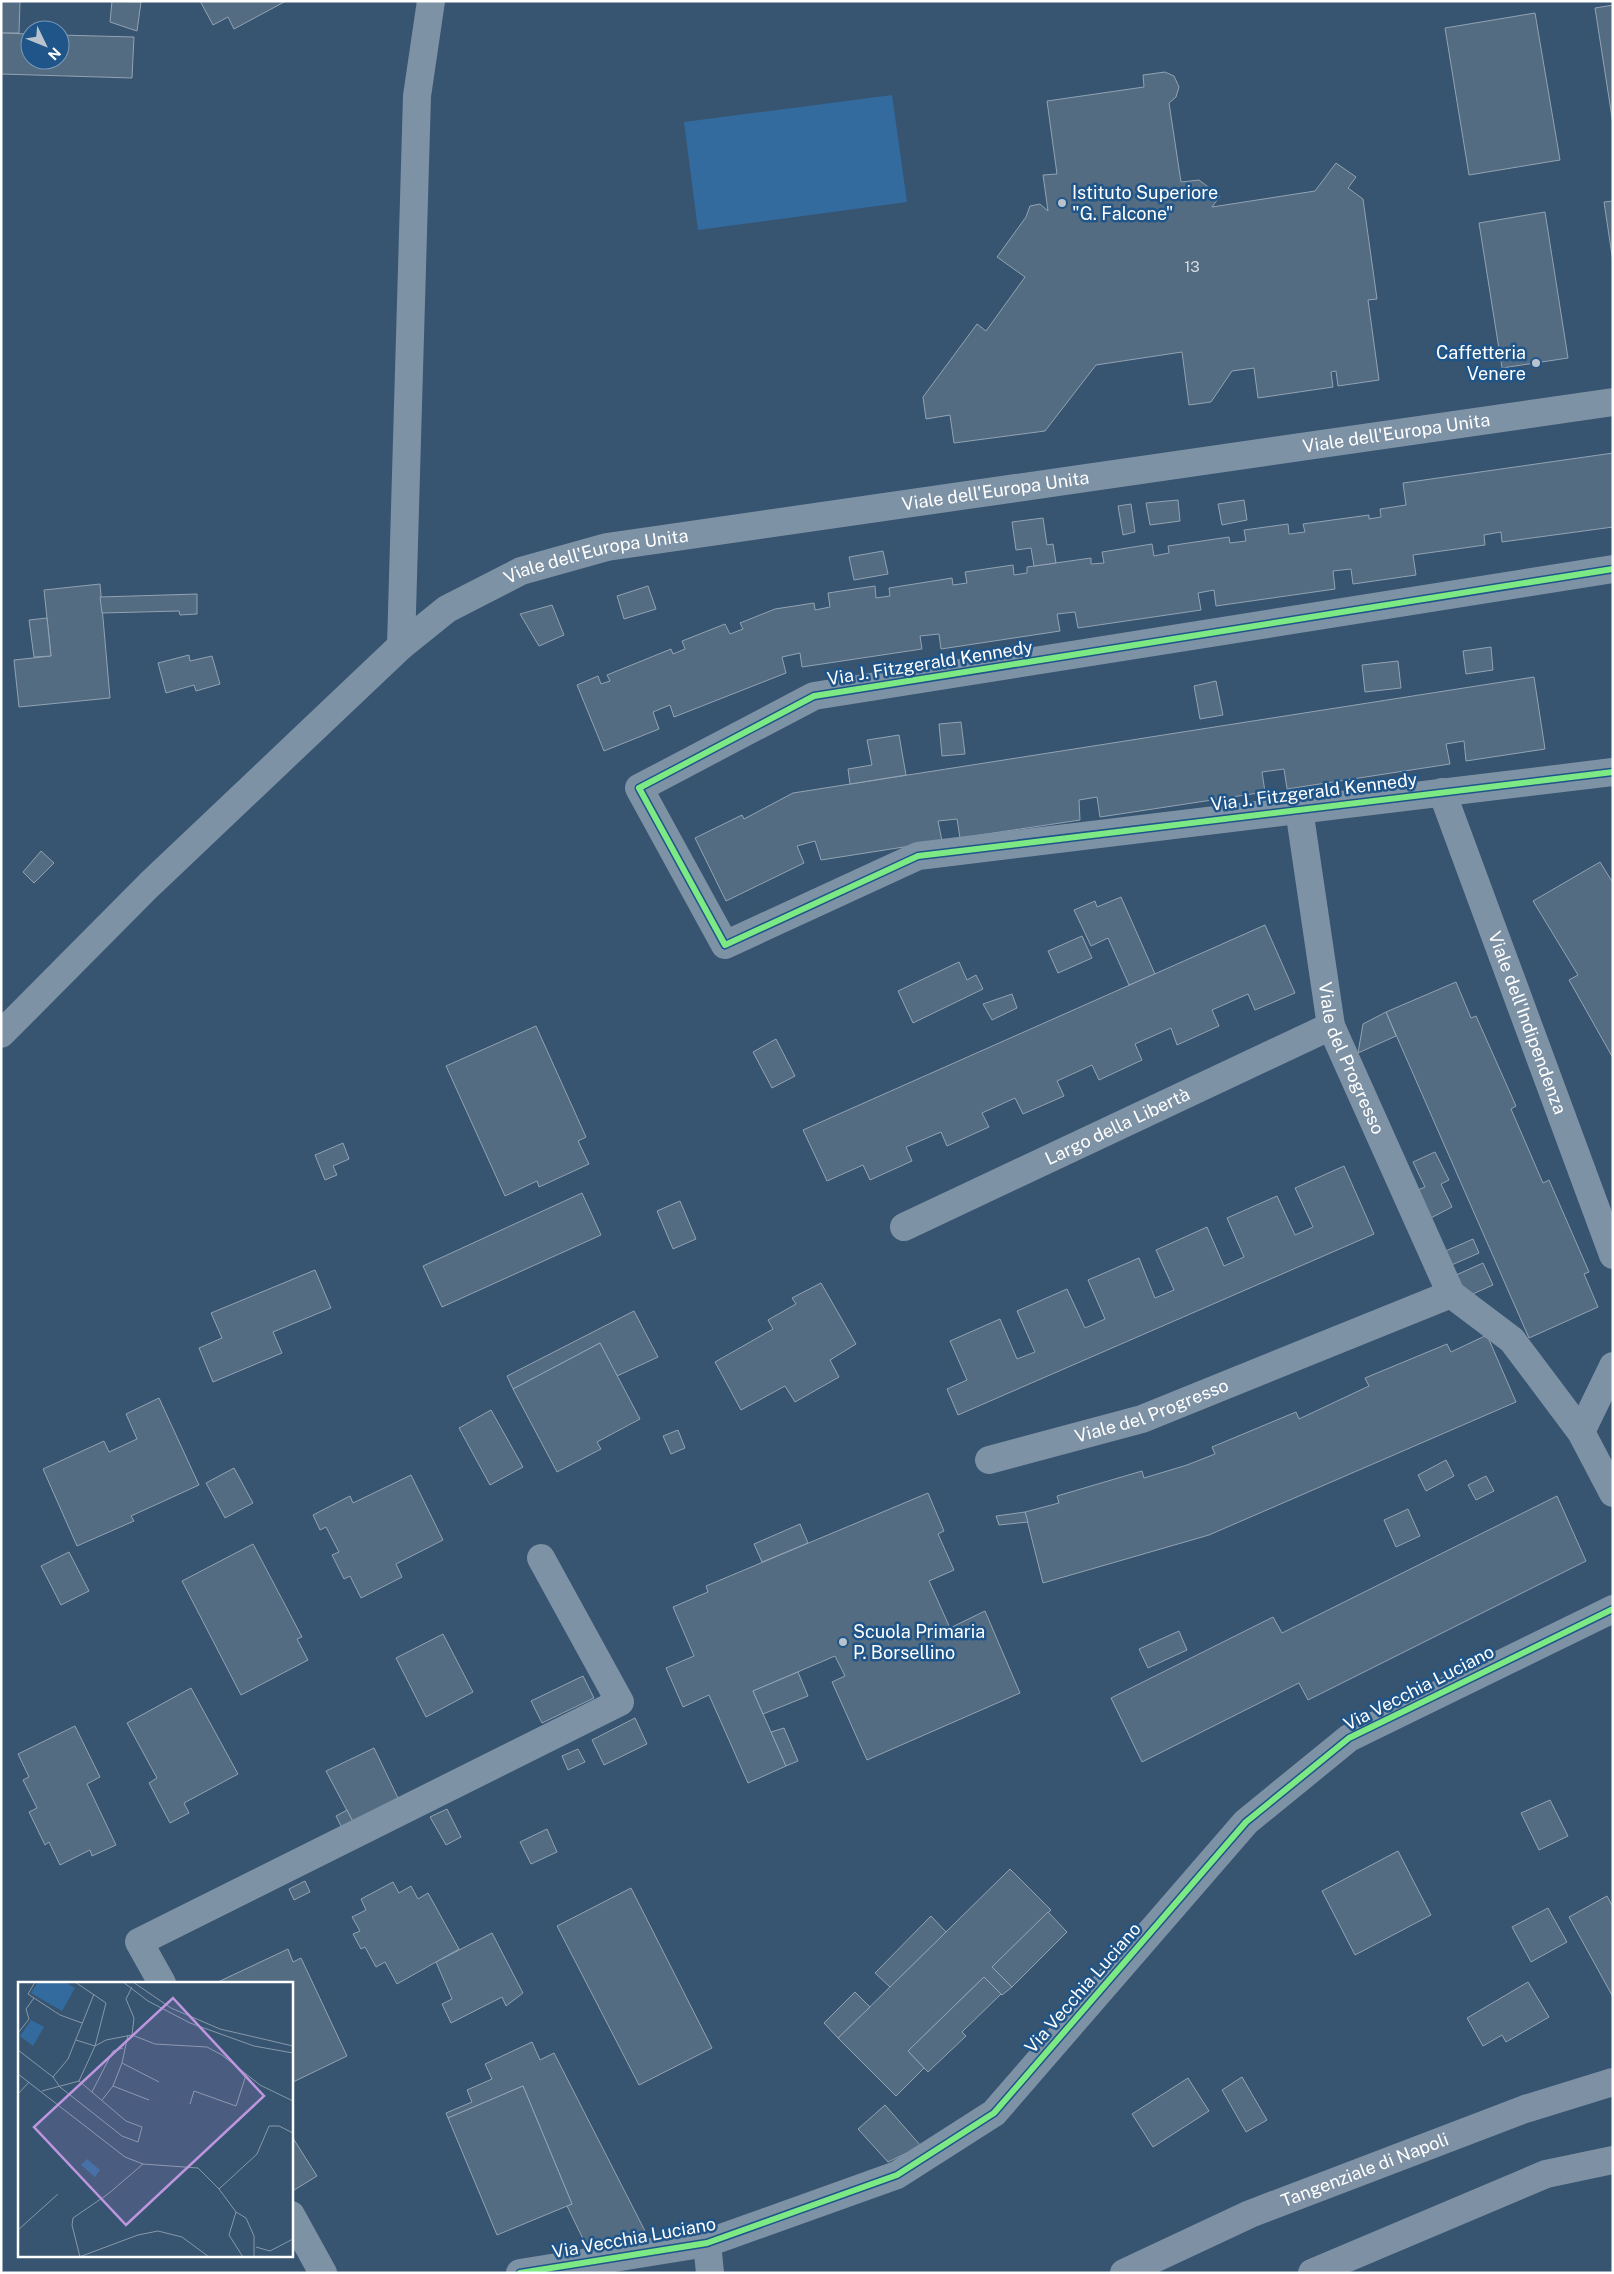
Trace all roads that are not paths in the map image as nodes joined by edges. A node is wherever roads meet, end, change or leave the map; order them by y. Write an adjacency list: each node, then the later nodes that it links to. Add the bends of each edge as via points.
1 (431, 1): 4 (street, via 417,96)
2 (1613, 402): 4 (street, Viale dell'Europa Unita, via 607,547 522,571 447,609)
3 (1613, 569): 7 (street, Via J. Fitzgerald Kennedy, via 814,696 640,788 725,945 918,856)
4 (401, 646): 9 (street, Viale dell'Europa Unita, via 149,885)
5 (1613, 772): 6 (street, Via J. Fitzgerald Kennedy)
6 (1442, 792): 7 (street, Via J. Fitzgerald Kennedy); 11 (street, Viale dell'Indipendenza)
7 (1299, 809): 8 (street, Viale del Progresso)
8 (1331, 1026): 10 (street, Largo della Libertà); 12 (street, Viale del Progresso)
9 (1, 1034)
10 (904, 1227)
11 (1613, 1255)
12 (1451, 1294): 14 (street, Viale del Progresso, via 1512,1340); 15 (street, Viale del Progresso, via 1142,1419)
13 (1613, 1366): 14 (street)
14 (1581, 1432): 16 (street, Viale del Progresso)
15 (989, 1460)
16 (1613, 1493)
17 (541, 1558): 19 (street, via 620,1702 139,1942)
18 (1613, 1609): 23 (street, Via Vecchia Luciano, via 1349,1738 1246,1822 994,2113 897,2175)
19 (161, 1982)
20 (1613, 2082): 27 (highway, Tangenziale di Napoli, via 1524,2109 1250,2214)
21 (1613, 2160): 28 (highway, via 1546,2174)
22 (292, 2217): 24 (street)
23 (707, 2244): 25 (street, Via Vecchia Luciano); 26 (street)
24 (324, 2273)
25 (520, 2273)
26 (710, 2273)
27 (1124, 2273)
28 (1312, 2273)

